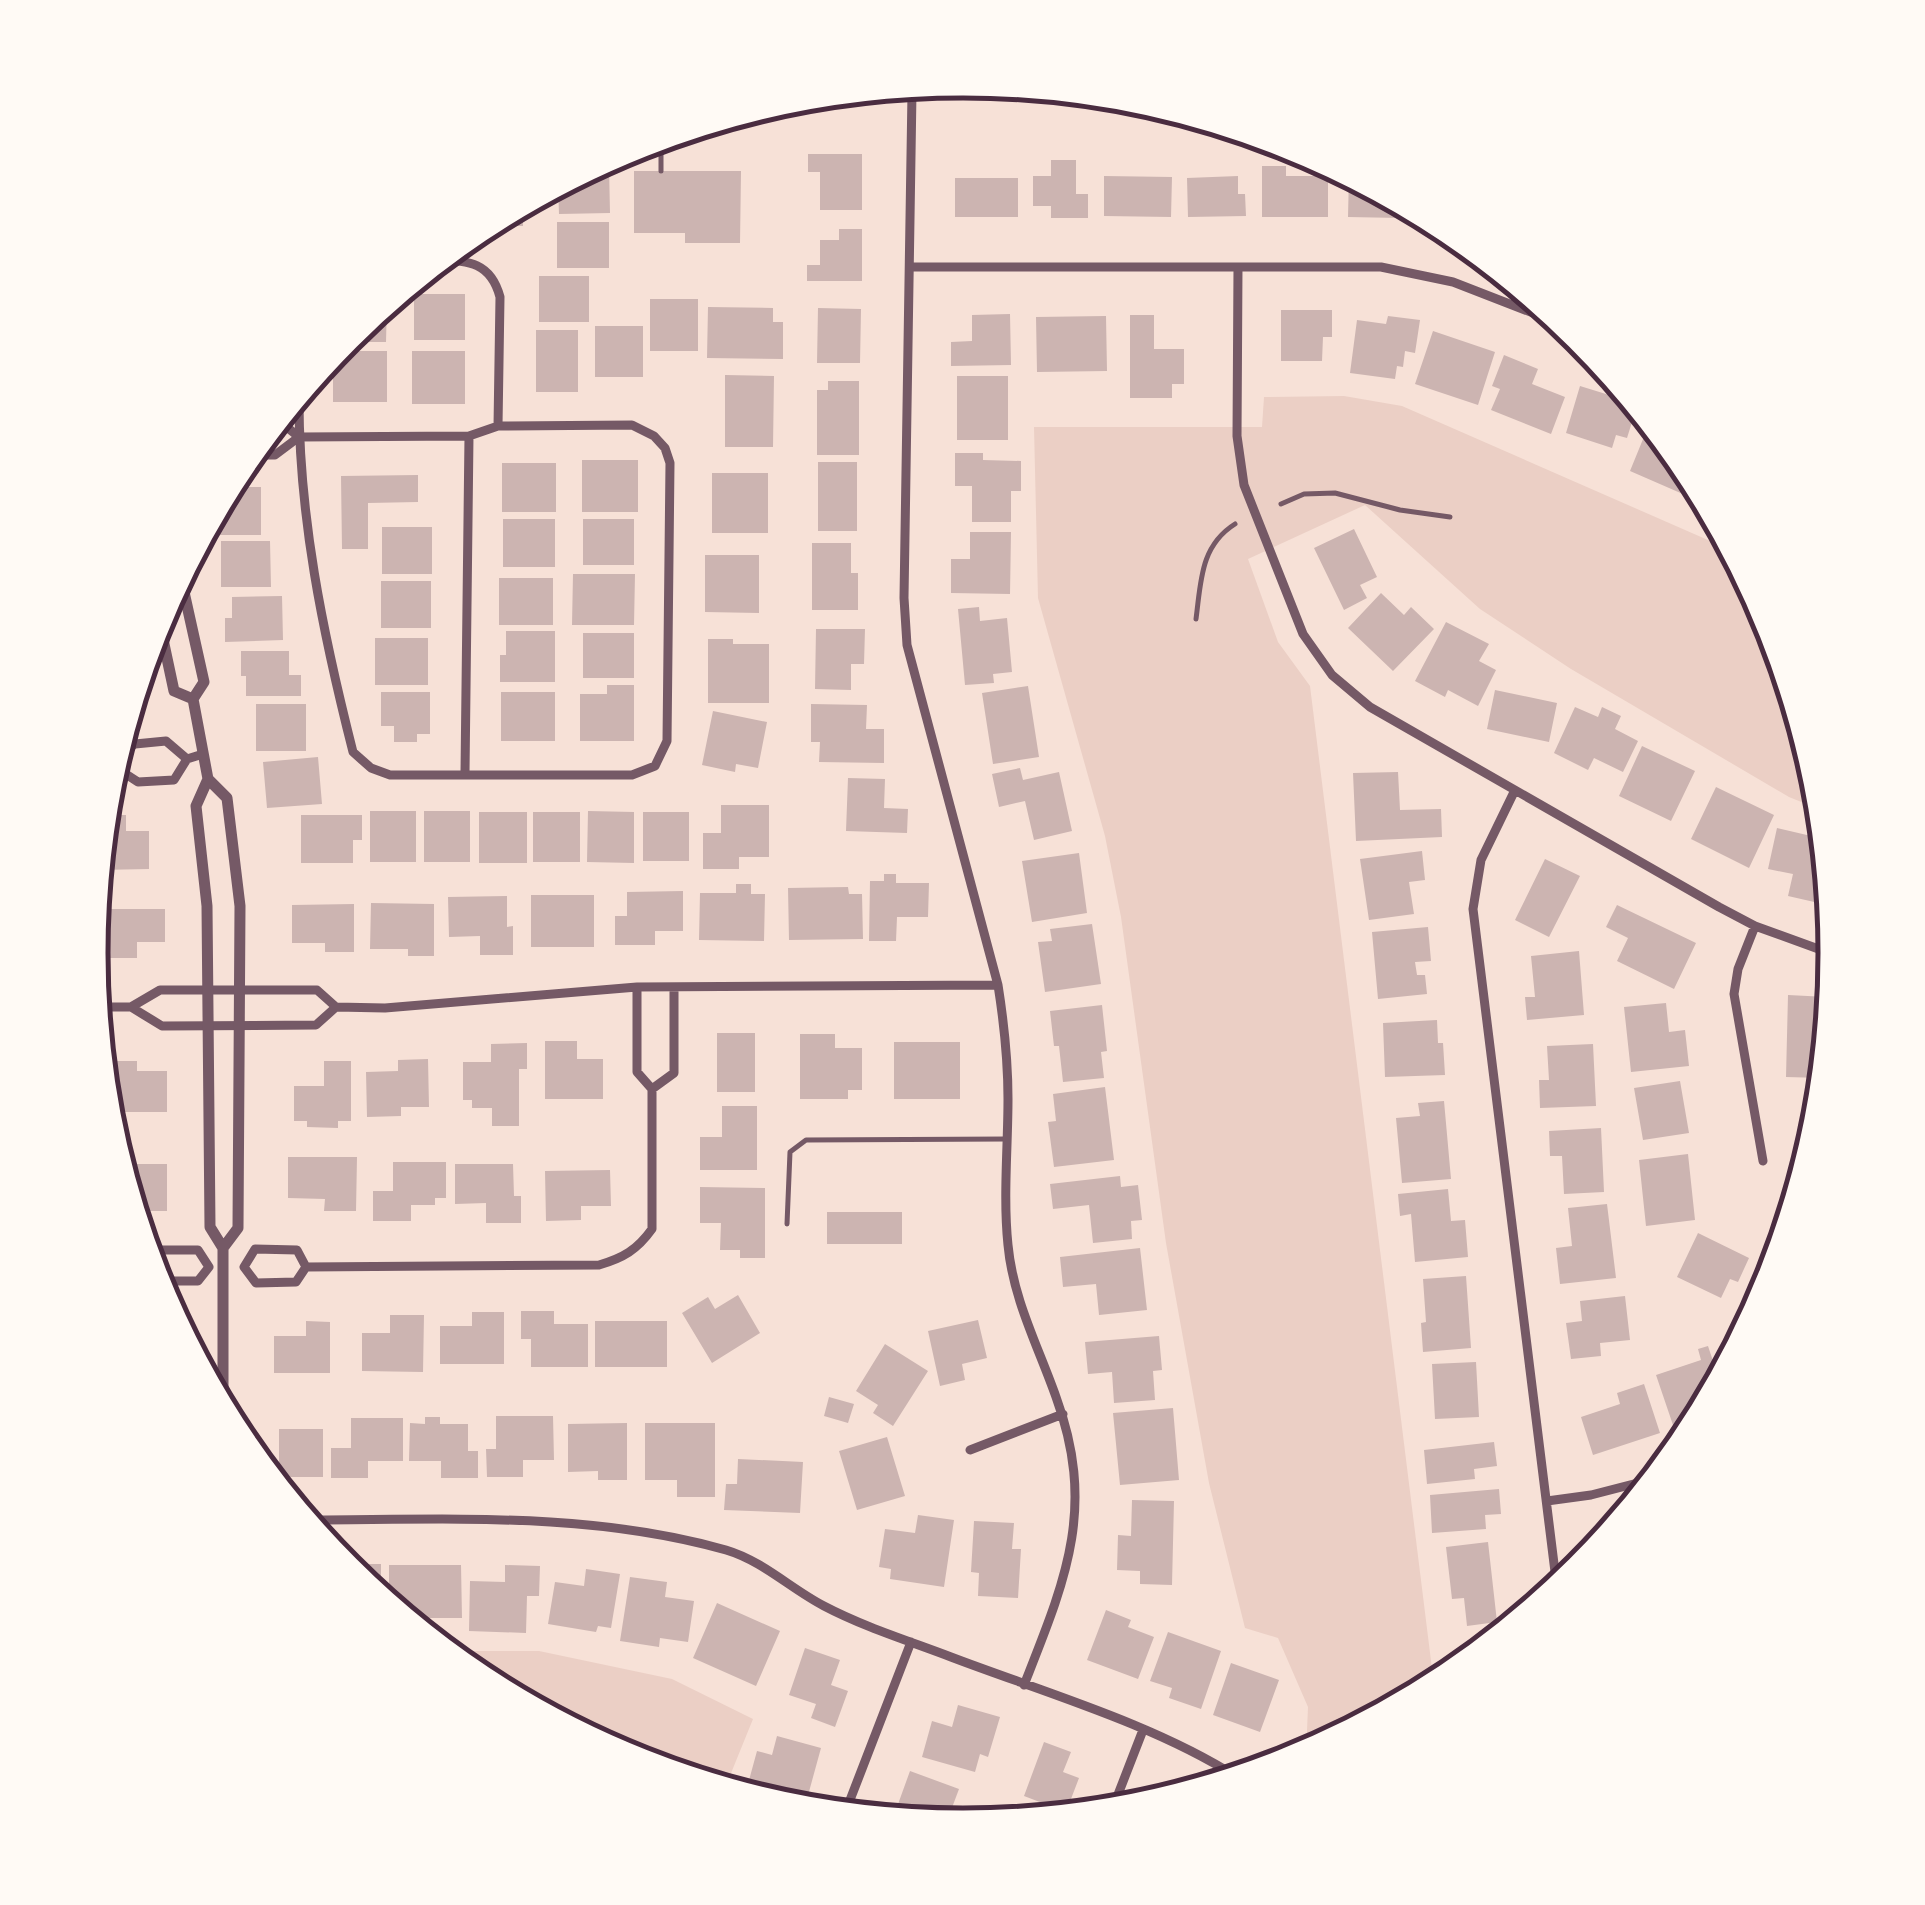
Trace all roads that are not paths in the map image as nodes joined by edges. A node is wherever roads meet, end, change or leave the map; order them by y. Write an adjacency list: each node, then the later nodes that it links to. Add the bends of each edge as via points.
1 (912, 99): 5 (street)
2 (661, 153): 3 (lane)
3 (660, 171)
4 (462, 260): 9 (street, via 490,273 500,297)
5 (912, 266): 6 (street); 30 (street, via 907,645)
6 (1238, 267): 7 (street, via 1405,270); 27 (street, via 1239,460 1304,634 1332,675 1360,699)
7 (1527, 311)
8 (299, 414): 12 (street)
9 (498, 426): 11 (street); 25 (street, via 632,425 665,448 667,741 655,766 632,775)
10 (288, 427): 12 (street)
11 (469, 436): 12 (street); 25 (street)
12 (299, 437): 13 (street); 25 (street, via 316,582 353,752 390,775)
13 (268, 455)
14 (1281, 504): 15 (lane, via 1336,492)
15 (1450, 518)
16 (1235, 524): 18 (lane, via 1206,555)
17 (185, 598): 20 (street, via 204,682)
18 (1196, 620)
19 (165, 647): 20 (street, via 174,691)
20 (193, 699): 22 (street)
21 (134, 745): 23 (street, via 166,741)
22 (204, 754): 23 (street); 26 (street)
23 (187, 759): 24 (street, via 174,780 138,782)
24 (127, 773)
25 (464, 774)
26 (208, 779): 33 (street, via 196,806); 34 (street, via 227,798 231,820)
27 (1516, 790): 28 (street); 55 (street, via 1481,860 1473,909)
28 (1755, 926): 29 (street); 42 (street, via 1734,994)
29 (1818, 950)
30 (998, 985): 31 (street); 41 (street)
31 (674, 987): 32 (street); 40 (street, via 674,1073)
32 (637, 988): 37 (street); 40 (street, via 638,1072)
33 (209, 990): 34 (street); 36 (street, via 160,990); 38 (street)
34 (240, 990): 37 (street, via 317,990); 39 (street)
35 (109, 1007): 36 (street)
36 (132, 1007): 38 (street, via 162,1026)
37 (336, 1007): 39 (street, via 316,1025)
38 (208, 1026): 39 (street); 44 (street, via 210,1227)
39 (240, 1026): 44 (street, via 238,1228)
40 (652, 1089): 49 (street, via 652,1229 623,1258 599,1265)
41 (1007, 1139): 43 (lane, via 806,1140 790,1152); 52 (street, via 1011,1270)
42 (1763, 1161)
43 (787, 1224)
44 (223, 1248): 47 (street)
45 (162, 1250): 46 (street, via 198,1250)
46 (210, 1266): 47 (street); 50 (street, via 198,1281)
47 (224, 1267): 48 (street); 51 (street)
48 (244, 1267): 49 (street, via 256,1282 296,1282); 49 (street, via 255,1249 297,1250)
49 (306, 1267)
50 (173, 1281)
51 (224, 1383)
52 (1062, 1414): 53 (street); 59 (street, via 1073,1463 1074,1538 1063,1587)
53 (970, 1450)
54 (1631, 1485): 55 (street)
55 (1547, 1501): 57 (street)
56 (324, 1520): 58 (street, via 555,1520 659,1536 752,1560 829,1609)
57 (1555, 1568)
58 (912, 1642): 59 (street); 63 (street)
59 (1024, 1685): 60 (street)
60 (1144, 1730): 61 (street); 62 (street)
61 (1221, 1767)
62 (1119, 1793)
63 (850, 1800)

